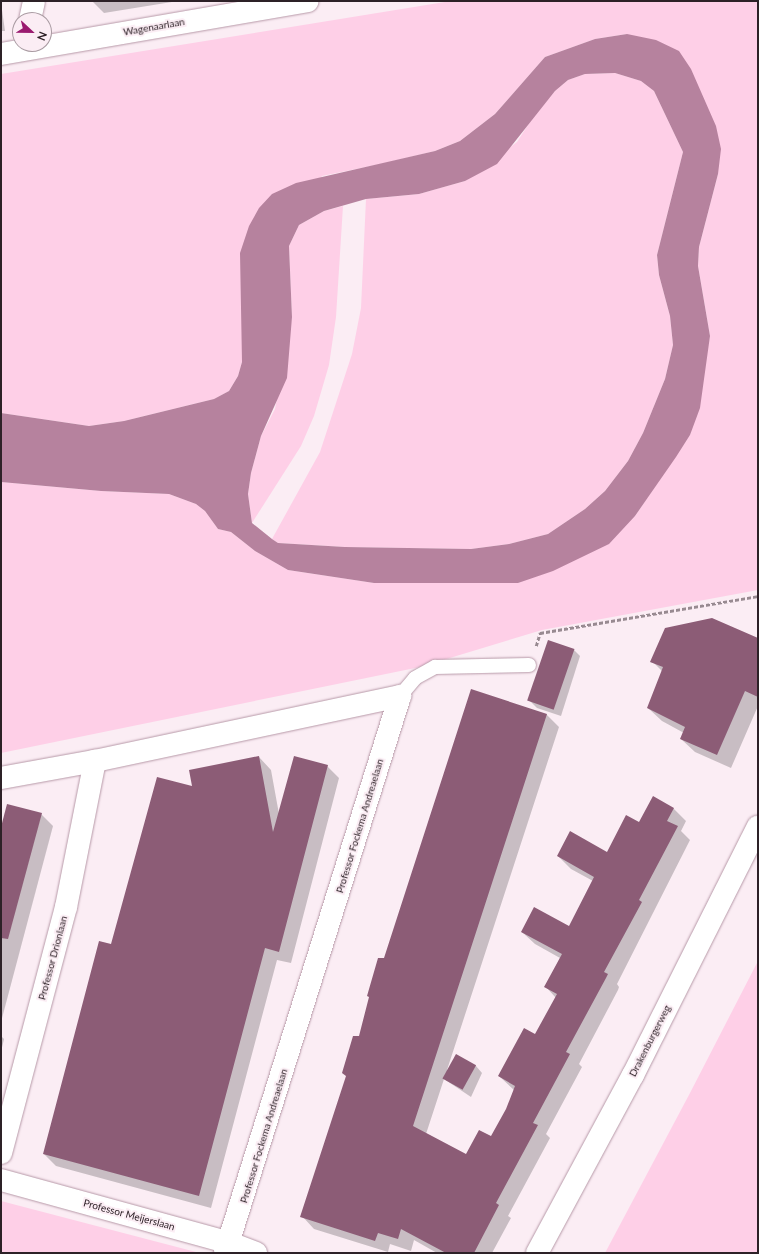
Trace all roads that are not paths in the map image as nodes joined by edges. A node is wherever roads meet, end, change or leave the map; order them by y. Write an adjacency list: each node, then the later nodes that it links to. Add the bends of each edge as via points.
1 (34, 1): 3 (street)
2 (307, 1): 4 (street, Wagenaarlaan)
3 (32, 12)
4 (52, 43)
5 (12, 51): 6 (street, Wagenaarlaan)
6 (1, 54)
7 (529, 665): 8 (lane, via 435,667 415,678)
8 (400, 696): 9 (street); 14 (street, Professor Fockema Andreaelaan)
9 (95, 761): 10 (street); 12 (street, Professor Drionlaan, via 66,907)
10 (1, 778)
11 (758, 827): 16 (street, Drakenburgerweg, via 633,1075)
12 (1, 1153)
13 (1, 1180): 14 (street, Professor Meijerslaan)
14 (228, 1248): 15 (street, Professor Meijerslaan)
15 (256, 1253)
16 (537, 1253)

